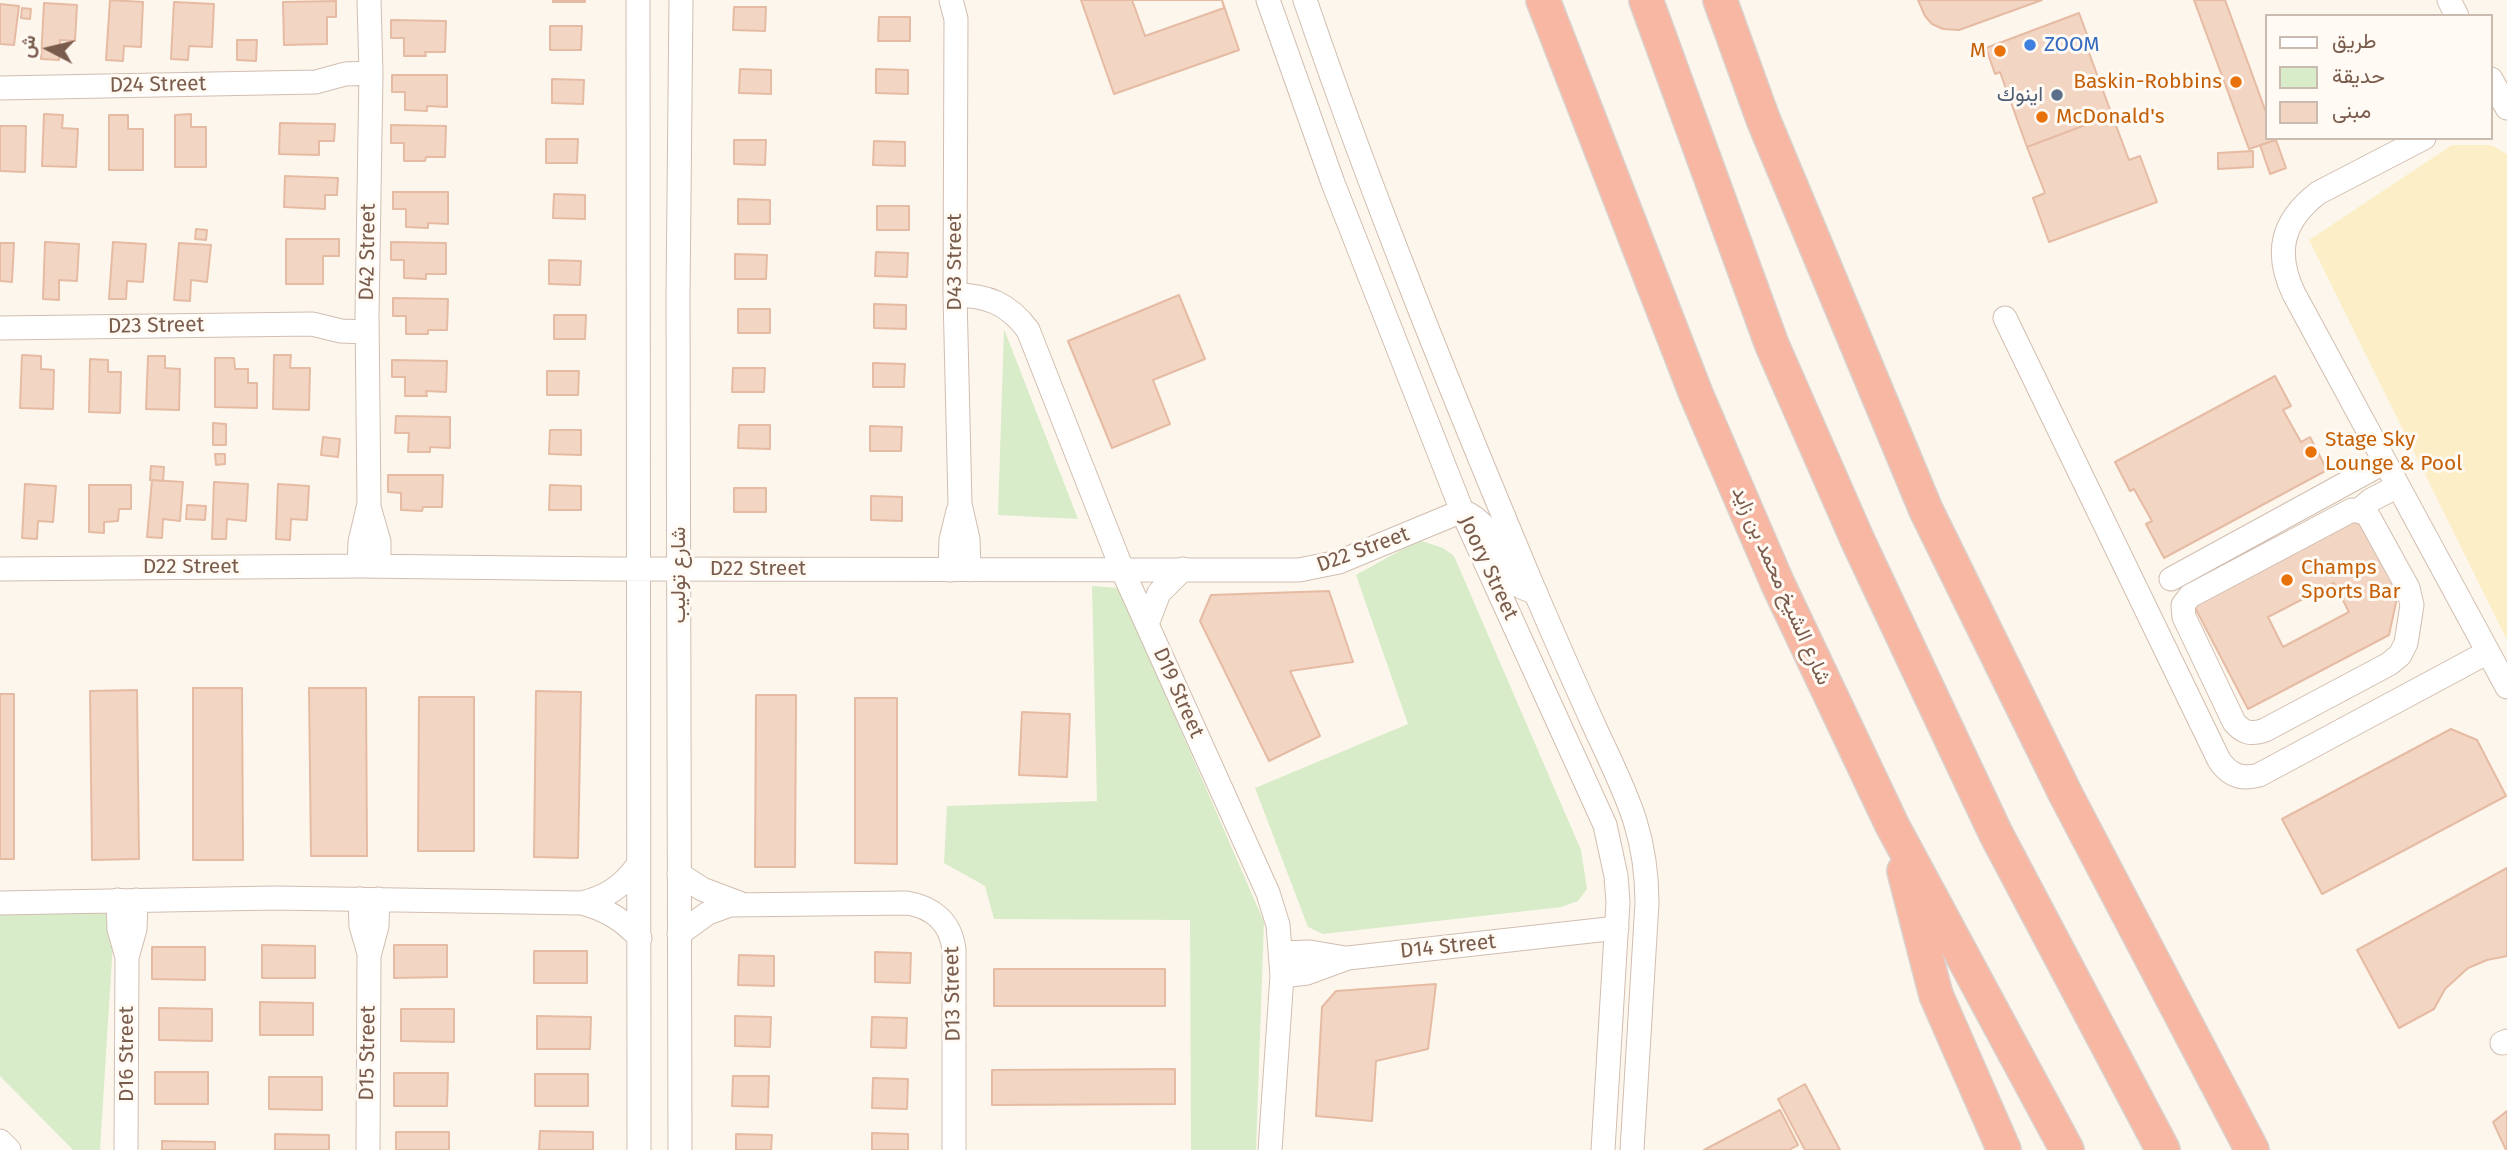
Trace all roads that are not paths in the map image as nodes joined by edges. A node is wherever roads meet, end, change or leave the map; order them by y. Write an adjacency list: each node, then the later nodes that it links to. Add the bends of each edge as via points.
1 (369, 0): 10 (street, D42 Street)
2 (638, 0): 23 (street, شارع توليب)
3 (681, 0): 24 (street, شارع توليب)
4 (1268, 0): 20 (street, Joory Street, via 1337,195)
5 (1305, 0): 29 (street, Joory Street, via 1423,322)
6 (1543, 0): 33 (highway, شارع الشيخ محمد بن زايد, via 1696,394 1777,582)
7 (1646, 0): 57 (highway, via 1772,345 1858,541 1996,834)
8 (1720, 0): 58 (highway, via 1768,131 1926,510 2066,795)
9 (956, 6): 13 (street, D43 Street)
10 (371, 82): 11 (street, D24 Street, via 346,90 316,82); 15 (street, D42 Street)
11 (0, 88)
12 (2420, 140): 17 (street, via 2318,193 2291,220 2284,238 2286,277)
13 (955, 295): 25 (street, D19 Street, via 996,302 1028,330); 27 (street, D43 Street, via 960,505 968,539)
14 (2006, 318): 31 (street, via 2219,760 2232,774 2259,775)
15 (367, 323): 16 (street, D23 Street, via 341,331 312,324); 21 (street, D42 Street, via 369,504 379,541)
16 (0, 328)
17 (2385, 462): 18 (street); 28 (street)
18 (2398, 486): 19 (street); 31 (street)
19 (2359, 510): 19 (street, via 2185,600 2184,617 2239,729 2248,733 2265,730 2389,664 2403,649 2412,615 2411,596 2370,519)
20 (1462, 511): 26 (street, D22 Street, via 1326,566); 29 (street, via 1485,526 1514,582); 41 (street, Joory Street, via 1605,825 1616,876)
21 (369, 566): 22 (street, D22 Street); 23 (street, D22 Street)
22 (0, 569)
23 (639, 569): 24 (street, D22 Street); 34 (street, شارع توليب)
24 (679, 569): 27 (street, D22 Street); 35 (street, شارع توليب)
25 (1122, 569): 26 (street, D22 Street); 27 (street, D22 Street); 30 (street, D19 Street)
26 (1183, 569): 30 (street, via 1159,593)
27 (960, 570)
28 (2171, 579)
29 (1536, 593): 54 (street, Joory Street, via 1634,811 1645,856 1647,903)
30 (1147, 624): 44 (street, D19 Street, via 1268,892 1278,925)
31 (2488, 652): 32 (street)
32 (2507, 687)
33 (1892, 825): 55 (highway, via 1936,995); 56 (highway, شارع الشيخ محمد بن زايد)
34 (638, 865): 39 (street, via 620,887); 43 (street, شارع توليب)
35 (679, 874): 40 (street, D13 Street, via 702,890); 42 (street, شارع توليب)
36 (369, 898): 37 (street); 39 (street); 48 (street, D15 Street, via 361,926 369,956)
37 (127, 900): 38 (street); 47 (street, D16 Street, via 135,929 127,957)
38 (0, 903)
39 (582, 903): 43 (street, via 608,912)
40 (742, 904): 42 (street, D13 Street, via 708,913); 51 (street, D13 Street, via 907,903 928,909 945,924 954,950)
41 (1617, 928): 44 (street, D14 Street, via 1348,958 1323,953); 53 (street, Joory Street)
42 (679, 934): 50 (street, شارع توليب)
43 (640, 938): 49 (street, شارع توليب)
44 (1282, 964): 52 (street, D19 Street)
45 (0, 1141): 46 (street)
46 (9, 1150)
47 (126, 1150)
48 (368, 1150)
49 (639, 1150)
50 (680, 1150)
51 (954, 1150)
52 (1270, 1150)
53 (1603, 1150)
54 (1632, 1150)
55 (2004, 1150)
56 (2067, 1150)
57 (2162, 1150)
58 (2252, 1150)

